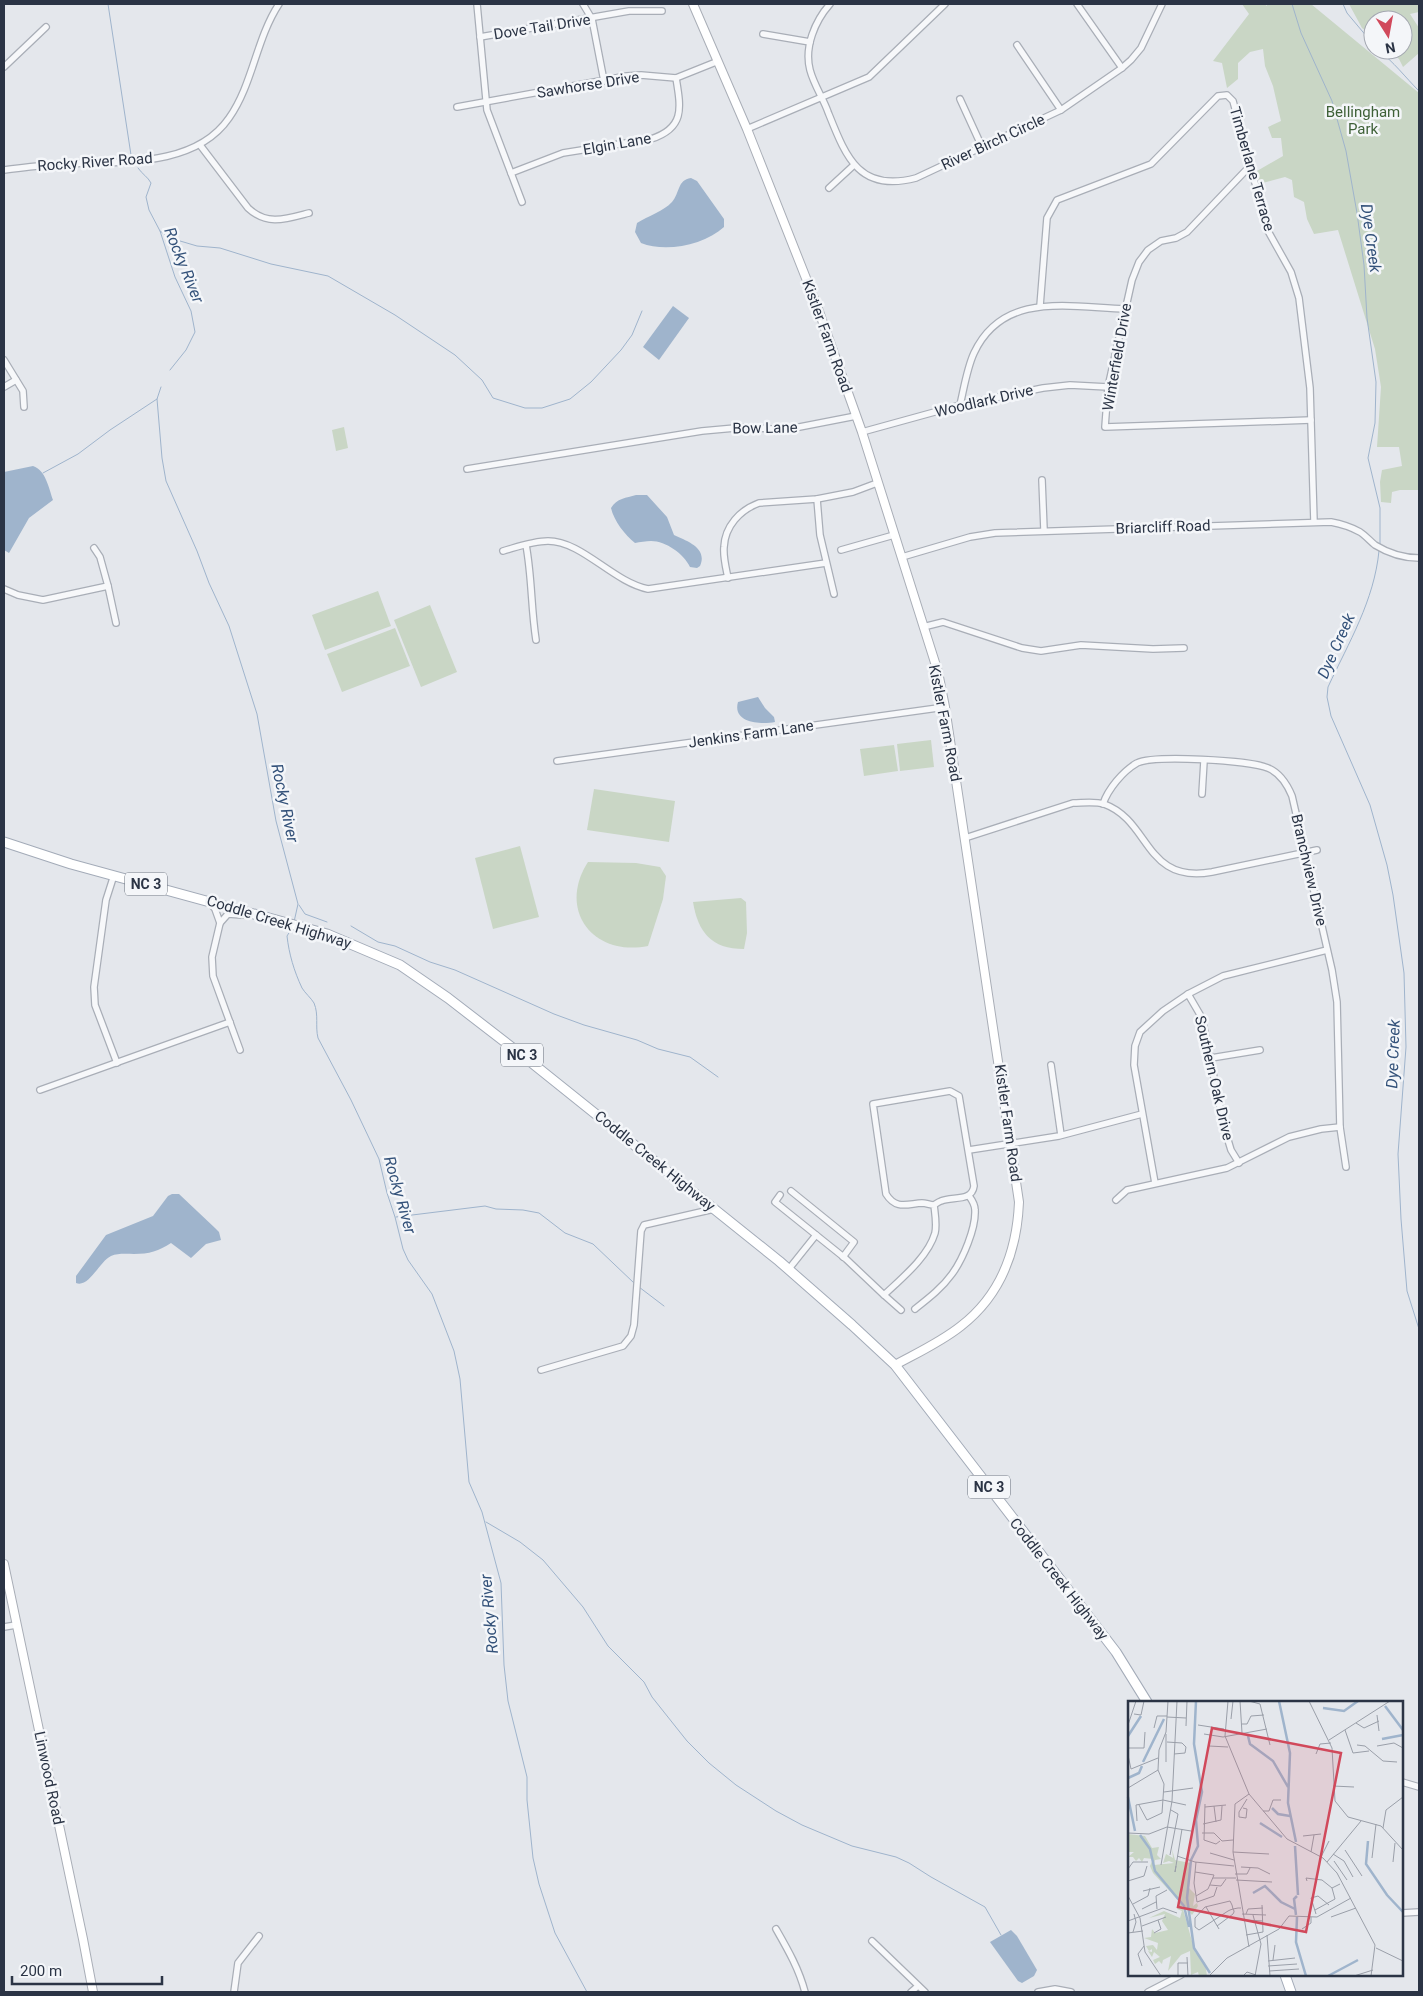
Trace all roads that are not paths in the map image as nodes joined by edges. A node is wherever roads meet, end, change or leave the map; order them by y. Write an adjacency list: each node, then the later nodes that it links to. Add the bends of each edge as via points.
1 (278, 4): 27 (street, Rocky River Road, via 230,118)
2 (477, 4): 13 (street)
3 (583, 4): 10 (street)
4 (693, 4): 16 (street, Kistler Farm Road)
5 (830, 4): 14 (street, via 818,20)
6 (946, 4): 21 (street, via 869,77)
7 (1077, 4): 18 (street)
8 (1162, 4): 18 (street, River Birch Circle, via 1141,48)
9 (662, 10): 10 (street, Dove Tail Drive, via 640,10)
10 (592, 19): 13 (street, Dove Tail Drive); 20 (street)
11 (46, 28): 17 (street)
12 (763, 34): 14 (street)
13 (480, 37): 23 (street)
14 (810, 42): 21 (street, River Birch Circle, via 810,68)
15 (1017, 45): 25 (street)
16 (716, 62): 19 (street, Sawhorse Drive); 26 (street, Kistler Farm Road)
17 (4, 67)
18 (1122, 68): 25 (street, River Birch Circle)
19 (676, 78): 20 (street, Sawhorse Drive, via 640,75); 32 (street, Elgin Lane, via 680,111 671,129 662,135 563,153)
20 (604, 81): 23 (street, Sawhorse Drive)
21 (823, 98): 26 (street); 29 (street, River Birch Circle, via 842,146)
22 (960, 99): 28 (street)
23 (486, 103): 24 (street, Sawhorse Drive); 32 (street, via 491,125)
24 (457, 107)
25 (1061, 110): 28 (street, River Birch Circle)
26 (747, 130): 44 (street, Kistler Farm Road, via 817,306)
27 (200, 144): 31 (street, Rocky River Road, via 186,152 150,159 49,164); 35 (street, via 257,216 267,220)
28 (982, 147): 29 (street, River Birch Circle, via 903,182 876,179)
29 (854, 165): 33 (street)
30 (1249, 167): 36 (street, Timberlane Terrace, via 1232,101 1227,96 1218,96 1151,164 1057,200 1047,218); 37 (street, Winterfield Drive, via 1187,232 1148,250 1139,262); 45 (street, Timberlane Terrace, via 1268,231 1292,272 1299,298 1308,368)
31 (4, 170)
32 (511, 173): 34 (street)
33 (829, 188)
34 (522, 202)
35 (309, 213)
36 (1040, 306): 37 (street); 42 (street, via 1006,316 981,339 973,355)
37 (1125, 309): 41 (street, Winterfield Drive)
38 (4, 360): 39 (street)
39 (16, 380): 40 (street); 43 (street, via 23,391)
40 (4, 387)
41 (1108, 387): 42 (street, Woodlark Drive, via 1070,385 1043,388); 45 (street, Winterfield Drive, via 1105,427)
42 (960, 405): 46 (street, Woodlark Drive)
43 (24, 407)
44 (856, 416): 46 (street, Kistler Farm Road); 47 (street, Bow Lane, via 784,430 746,427 702,430)
45 (1310, 420): 51 (street, Timberlane Terrace)
46 (862, 432): 49 (street, Kistler Farm Road)
47 (467, 469)
48 (1042, 480): 52 (street)
49 (877, 483): 50 (street, via 853,492); 53 (street, Kistler Farm Road)
50 (817, 499): 60 (street); 61 (street, via 759,504 740,514 732,524 724,547)
51 (1314, 522): 52 (street, Briarcliff Road); 59 (street, Briarcliff Road, via 1347,526 1391,553)
52 (1044, 530): 58 (street, Briarcliff Road, via 970,536)
53 (894, 535): 56 (street); 58 (street, Kistler Farm Road)
54 (526, 545): 57 (street); 61 (street, via 548,541 569,545 623,580 648,590); 67 (street)
55 (94, 548): 62 (street, via 100,557)
56 (841, 550)
57 (503, 551)
58 (902, 557): 66 (street, Kistler Farm Road)
59 (1419, 558)
60 (826, 563): 61 (street); 64 (street)
61 (728, 578)
62 (108, 586): 63 (street, via 43,600); 65 (street)
63 (4, 589)
64 (834, 594)
65 (116, 622)
66 (923, 627): 68 (street, via 943,622 1022,648 1041,651 1081,645); 69 (street, Kistler Farm Road, via 938,672)
67 (536, 640)
68 (1184, 648)
69 (945, 707): 70 (street, Jenkins Farm Lane); 74 (street, Kistler Farm Road)
70 (557, 761)
71 (1204, 761): 72 (street); 73 (street, Branchview Drive, via 1165,759 1137,764 1117,781 1106,794); 77 (street, Branchview Drive, via 1257,764 1280,776 1292,796)
72 (1202, 794)
73 (1103, 804): 74 (street, via 1073,803); 77 (street, via 1118,812 1159,859 1183,873 1205,873)
74 (965, 838): 94 (street, Kistler Farm Road)
75 (4, 842): 78 (main road, Coddle Creek Highway / NC 3)
76 (1317, 850): 77 (street)
77 (1304, 852): 82 (street, Branchview Drive)
78 (114, 875): 79 (main road, Coddle Creek Highway / NC 3); 88 (street, via 106,900 94,987 95,1005)
79 (207, 900): 80 (main road, Coddle Creek Highway / NC 3); 81 (street, via 215,909)
80 (252, 913): 81 (street, via 228,914); 104 (main road, Coddle Creek Highway / NC 3, via 327,934 400,965 448,998)
81 (220, 923): 84 (street, via 212,967)
82 (1327, 950): 83 (street, via 1223,976); 92 (street, Branchview Drive, via 1337,1002)
83 (1188, 994): 87 (street, Southern Oak Drive, via 1202,1018); 91 (street, via 1140,1032 1134,1065)
84 (230, 1022): 85 (street); 88 (street)
85 (240, 1050)
86 (1260, 1050): 87 (street)
87 (1211, 1058): 96 (street, Southern Oak Drive, via 1224,1127)
88 (118, 1063): 90 (street)
89 (1051, 1065): 93 (street)
90 (40, 1090)
91 (1142, 1114): 93 (street); 98 (street)
92 (1340, 1127): 96 (street, via 1289,1137); 97 (street, Branchview Drive)
93 (1061, 1135): 94 (street)
94 (1011, 1143): 95 (street); 111 (street, Kistler Farm Road, via 1019,1202 1018,1226 1005,1271 979,1310 961,1326)
95 (969, 1150): 101 (street, via 974,1186); 103 (street, via 961,1100 955,1092 873,1104 886,1194 900,1206)
96 (1239, 1163): 98 (street)
97 (1346, 1167)
98 (1155, 1183): 102 (street, via 1127,1190)
99 (791, 1191): 106 (street, via 854,1242)
100 (780, 1194): 105 (street, via 775,1202)
101 (969, 1196): 103 (street); 109 (street, via 976,1211 961,1259 935,1294)
102 (1116, 1200)
103 (934, 1205): 108 (street, via 936,1222 931,1243 910,1270)
104 (714, 1209): 107 (main road, Coddle Creek Highway / NC 3); 112 (street, via 644,1225 634,1325 623,1346)
105 (816, 1235): 106 (street); 107 (street)
106 (843, 1257): 108 (street)
107 (788, 1270): 111 (main road, Coddle Creek Highway / NC 3)
108 (884, 1294): 110 (street)
109 (915, 1309)
110 (901, 1310)
111 (895, 1365): 116 (main road, Coddle Creek Highway / NC 3, via 1116,1652)
112 (541, 1370)
113 (4, 1564): 114 (street, Linwood Road)
114 (16, 1625): 115 (street); 127 (street, Linwood Road)
115 (4, 1626)
116 (1146, 1701)
117 (1403, 1782): 118 (street)
118 (1419, 1787)
119 (1419, 1912): 120 (street)
120 (1403, 1913)
121 (776, 1929): 129 (street, via 793,1959)
122 (259, 1936): 128 (street, via 238,1963)
123 (872, 1941): 126 (street)
124 (1179, 1976): 134 (street)
125 (1285, 1976): 135 (main road)
126 (918, 1986): 130 (street); 131 (street)
127 (93, 1992)
128 (234, 1992)
129 (805, 1992)
130 (911, 1992)
131 (925, 1992)
132 (1038, 1992): 133 (street, via 1055,1989)
133 (1071, 1992)
134 (1148, 1992)
135 (1291, 1992)

